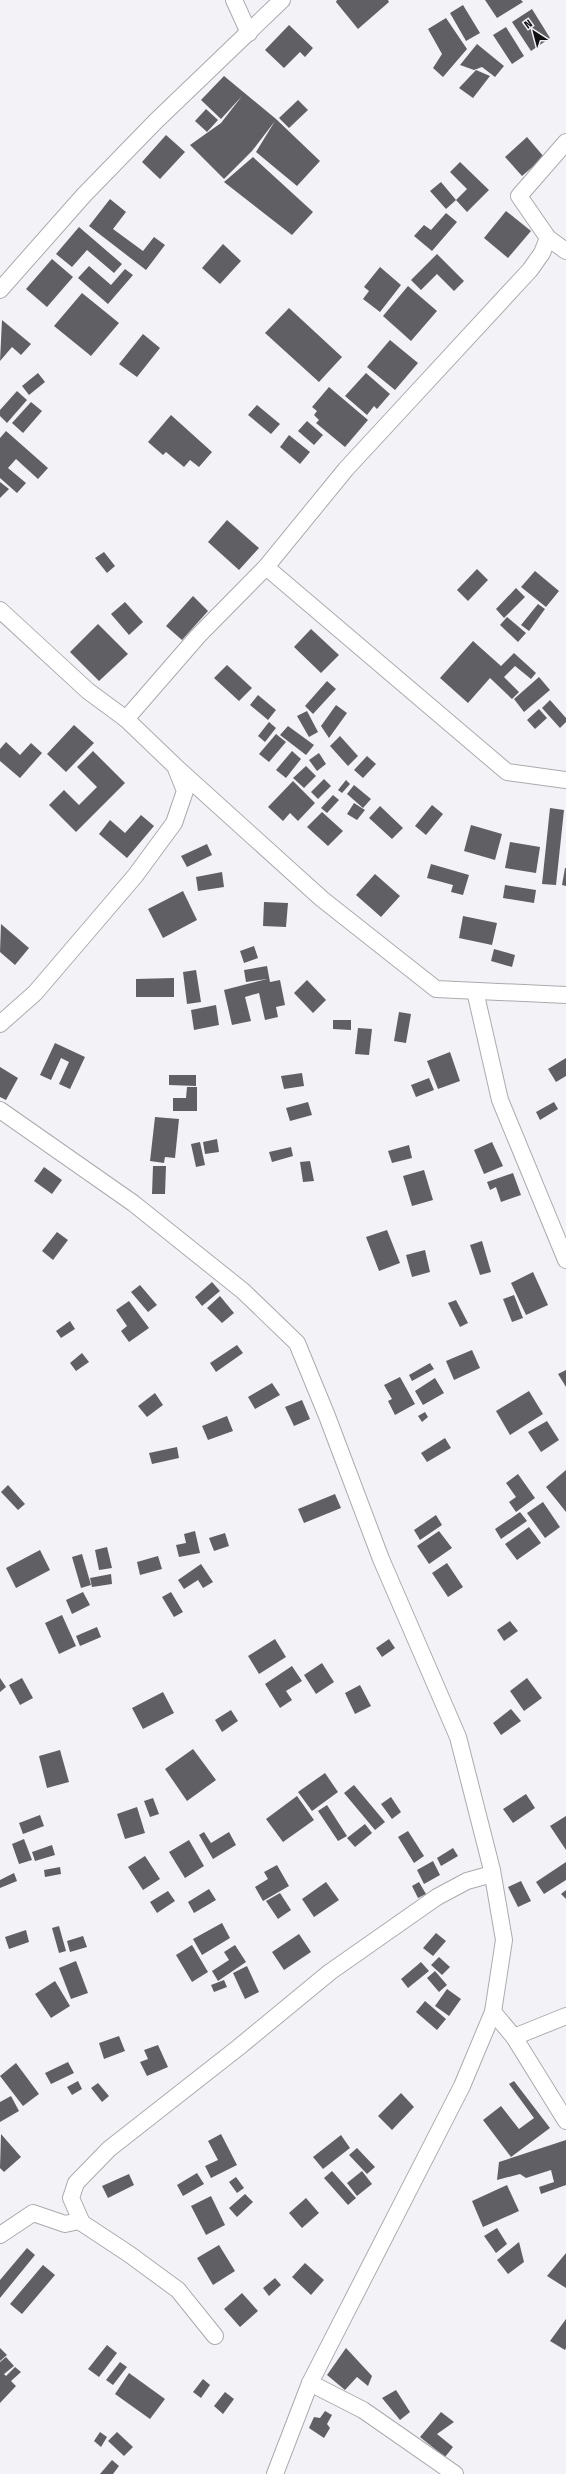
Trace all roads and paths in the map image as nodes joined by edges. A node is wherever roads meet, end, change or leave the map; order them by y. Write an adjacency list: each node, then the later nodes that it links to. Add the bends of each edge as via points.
1 (234, 0): 3 (street)
2 (282, 0): 3 (street)
3 (248, 33): 7 (street, via 156,121 84,195)
4 (566, 142): 5 (street, via 518,196)
5 (548, 238): 6 (street); 8 (street, via 542,253 530,270 346,469)
6 (566, 251)
7 (0, 290)
8 (266, 567): 10 (street, via 198,636); 12 (street, via 507,772)
9 (0, 610): 10 (street, via 88,691)
10 (126, 719): 11 (street)
11 (175, 766): 13 (street, via 322,899 436,990); 15 (street, via 185,791 174,823 135,876 35,993)
12 (566, 780)
13 (475, 991): 14 (street); 17 (street, via 500,1100)
14 (566, 995)
15 (0, 1024)
16 (0, 1110): 18 (street, via 133,1203 243,1291 297,1343 328,1416 381,1559 458,1736)
17 (566, 1260)
18 (492, 1874): 19 (street, via 504,1940); 23 (street, via 467,1882 437,1897 330,1972 109,2150 76,2184 71,2198)
19 (492, 2012): 21 (street); 26 (street, via 462,2086)
20 (566, 2016): 21 (street)
21 (514, 2037): 22 (street)
22 (566, 2120)
23 (82, 2223): 24 (street, via 79,2221 65,2224 33,2213); 25 (street, via 178,2290)
24 (0, 2235)
25 (215, 2336)
26 (310, 2384): 27 (street); 28 (street, via 363,2410)
27 (275, 2474)
28 (455, 2474)

